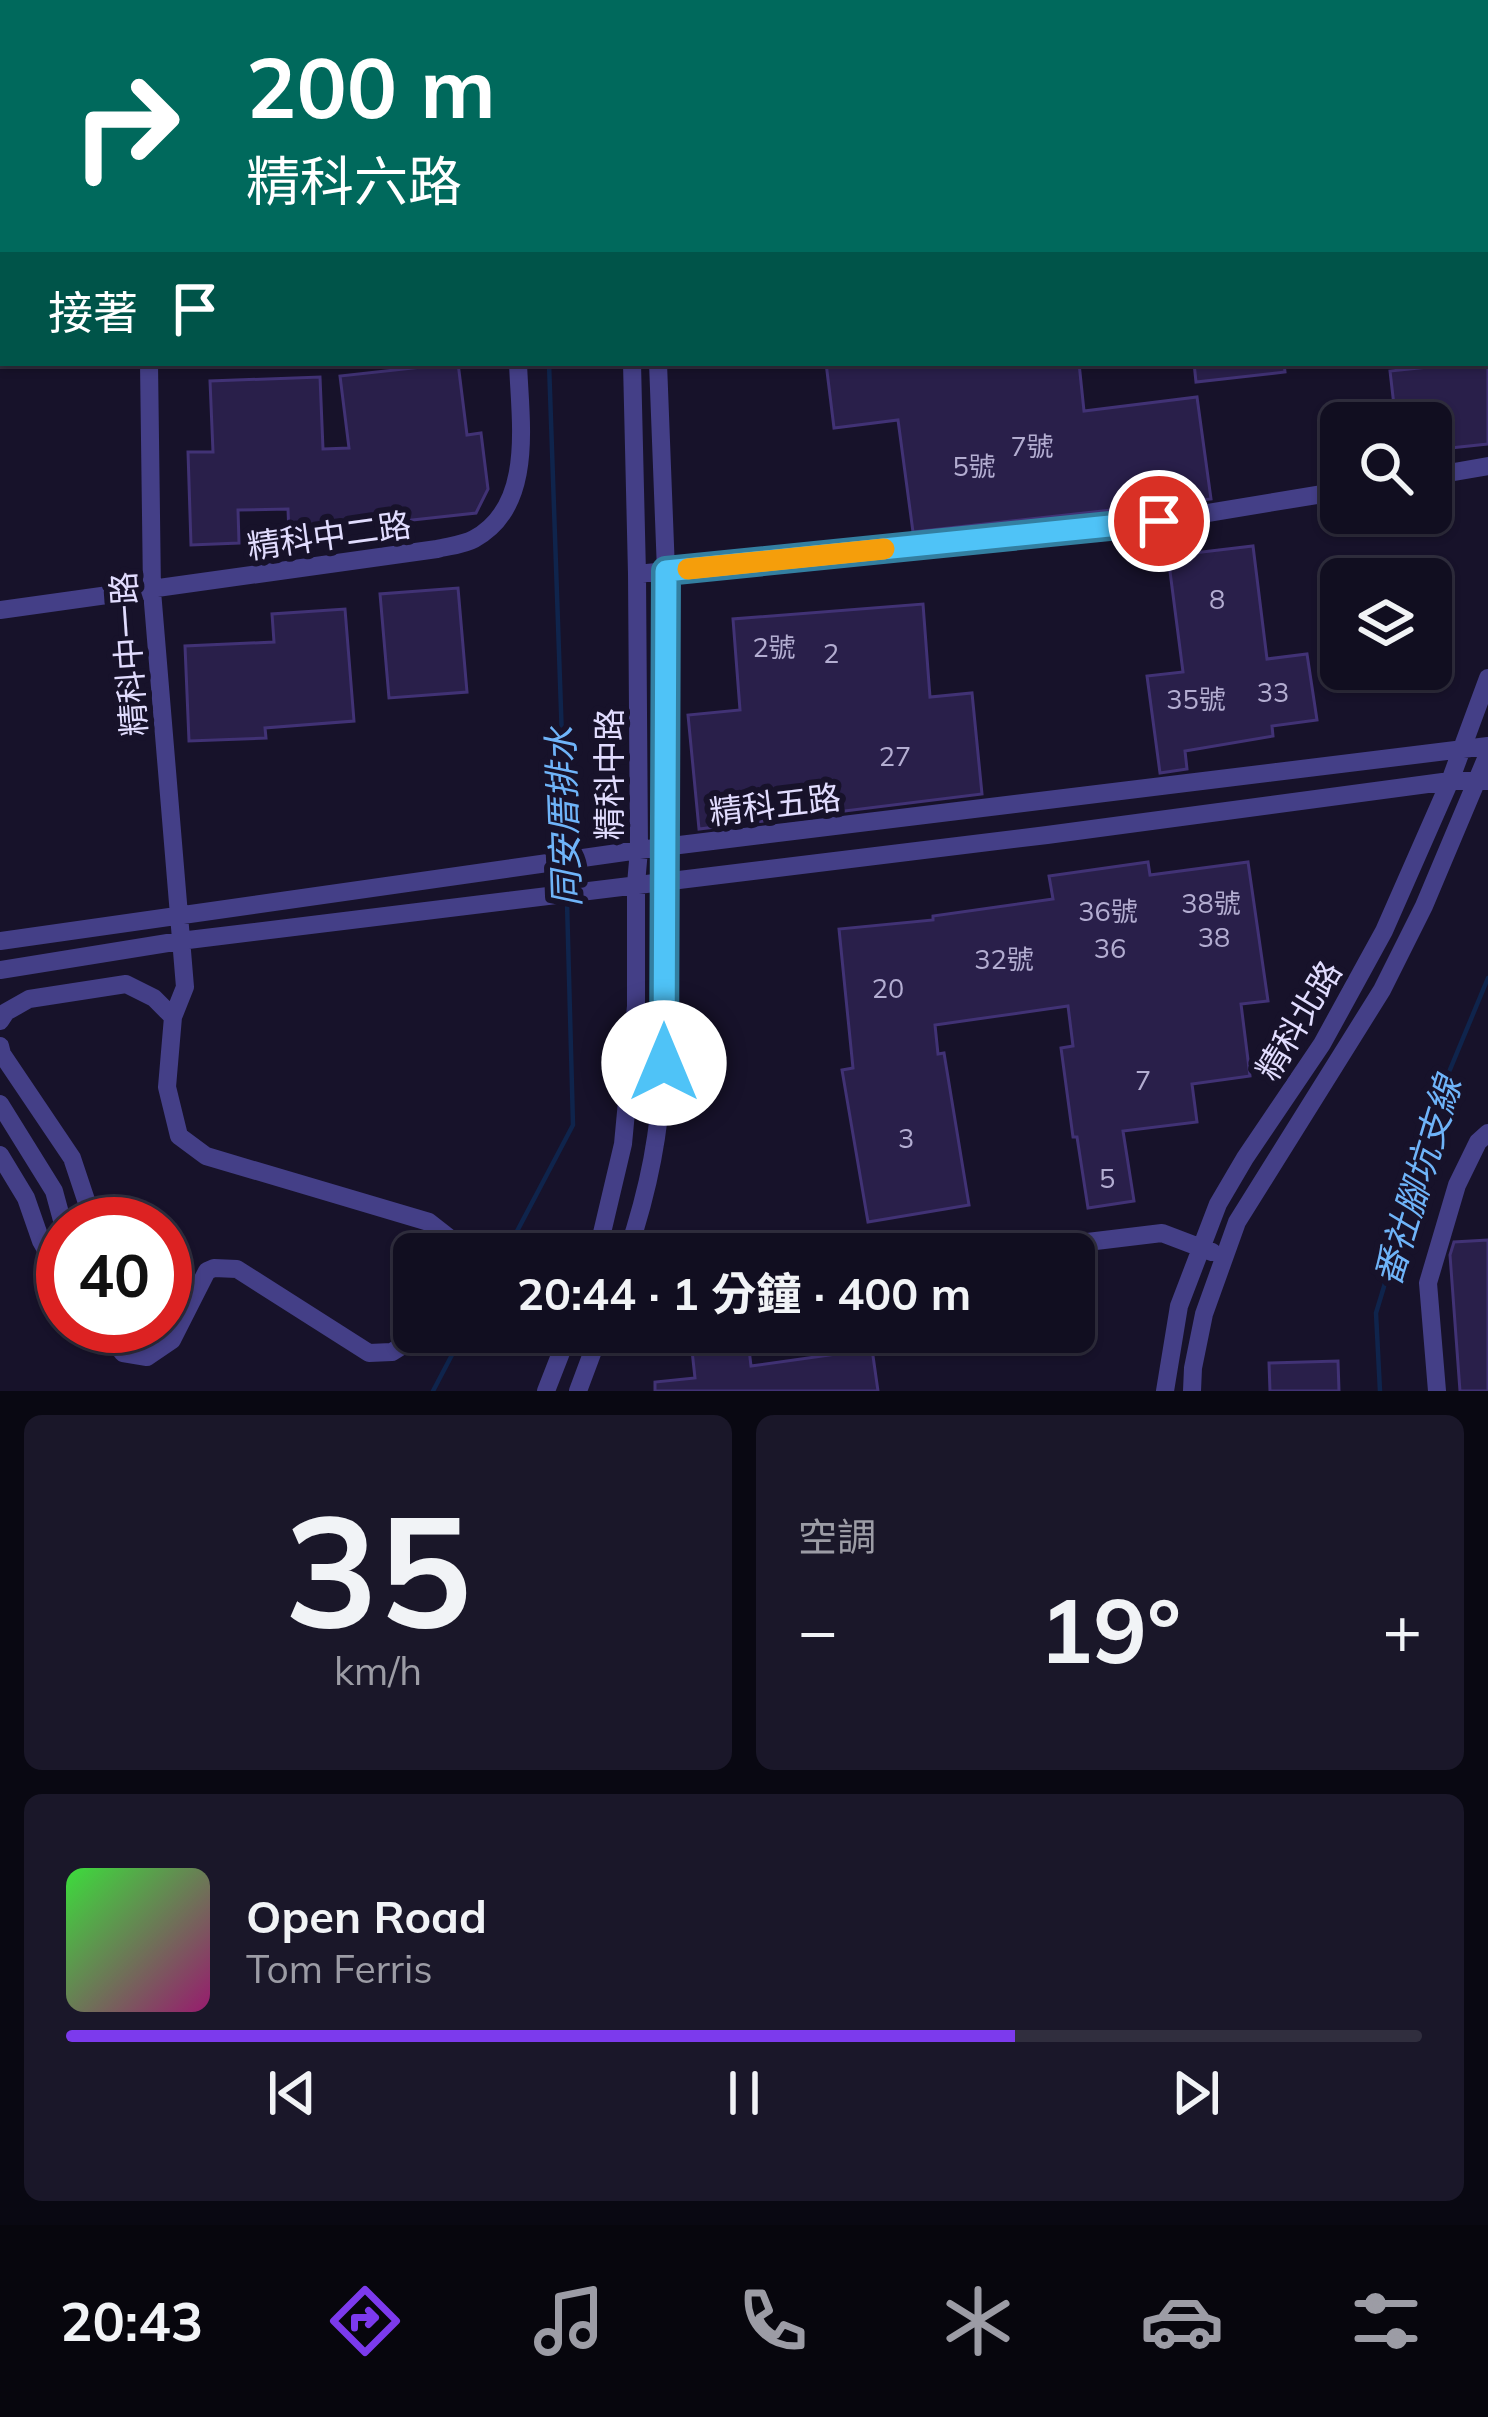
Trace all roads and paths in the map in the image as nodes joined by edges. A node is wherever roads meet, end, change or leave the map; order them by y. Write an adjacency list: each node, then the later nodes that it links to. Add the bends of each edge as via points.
1 (149, 366): 10 (street, 精科中一路)
2 (518, 366): 10 (street, 精科中二路, via 521,448 512,499 471,541)
3 (632, 366): 9 (street, 精科中路)
4 (658, 366): 8 (street, 精科中路)
5 (1488, 466): 6 (street)
6 (1452, 472)
7 (1320, 494): 8 (street, via 1159,521)
8 (666, 571): 9 (street); 17 (street, 精科中路)
9 (637, 574): 18 (street, 精科中路)
10 (152, 590): 11 (street, 精科中二路); 21 (street, 精科中一路)
11 (0, 610)
12 (1488, 678): 13 (street, 精科北路)
13 (1463, 747): 14 (street, 精科五路); 15 (street, 精科北路); 17 (street, 精科五路)
14 (1488, 750): 16 (street, 精科北路)
15 (1450, 781): 16 (street, 精科五路); 19 (street, 精科五路); 38 (street, 精科北路, via 1384,931 1218,1204)
16 (1483, 781): 39 (street, 精科北路, via 1382,990 1237,1222)
17 (667, 848): 18 (street, 精科五路); 19 (street, 精科中路)
18 (639, 850): 20 (street, 精科中路); 21 (street, 精科五路)
19 (664, 882): 20 (street, 精科五路); 36 (street, 精科中路, via 660,1124)
20 (636, 884): 23 (street, 精科五路); 35 (street, 精科中路, via 636,1006 623,1144)
21 (178, 915): 22 (street, 精科五路); 23 (street, 精科中一路)
22 (0, 940)
23 (180, 941): 24 (street, 精科五路); 25 (street, 精科中一路, via 185,987)
24 (0, 970)
25 (173, 1017): 26 (street, via 126,984 29,999); 34 (street, 精科中一路, via 167,1087 178,1136 206,1156 429,1222)
26 (0, 1021)
27 (0, 1046): 32 (street, via 72,1158)
28 (0, 1104): 31 (street)
29 (1488, 1133): 50 (street, via 1456,1185 1427,1283)
30 (0, 1155): 33 (street)
31 (56, 1197)
32 (85, 1197)
33 (36, 1227)
34 (443, 1233)
35 (603, 1233)
36 (634, 1233)
37 (1095, 1240): 38 (street, via 1162,1232)
38 (1202, 1247): 39 (street); 48 (street, 精科北路, via 1179,1306)
39 (1225, 1257): 49 (street, 精科北路, via 1204,1315)
40 (192, 1301): 41 (street, via 207,1271 237,1268 369,1353)
41 (393, 1351)
42 (123, 1353): 43 (street)
43 (155, 1353)
44 (561, 1353): 46 (street)
45 (592, 1353): 47 (street)
46 (547, 1391)
47 (578, 1391)
48 (1166, 1391)
49 (1192, 1391)
50 (1437, 1391)

